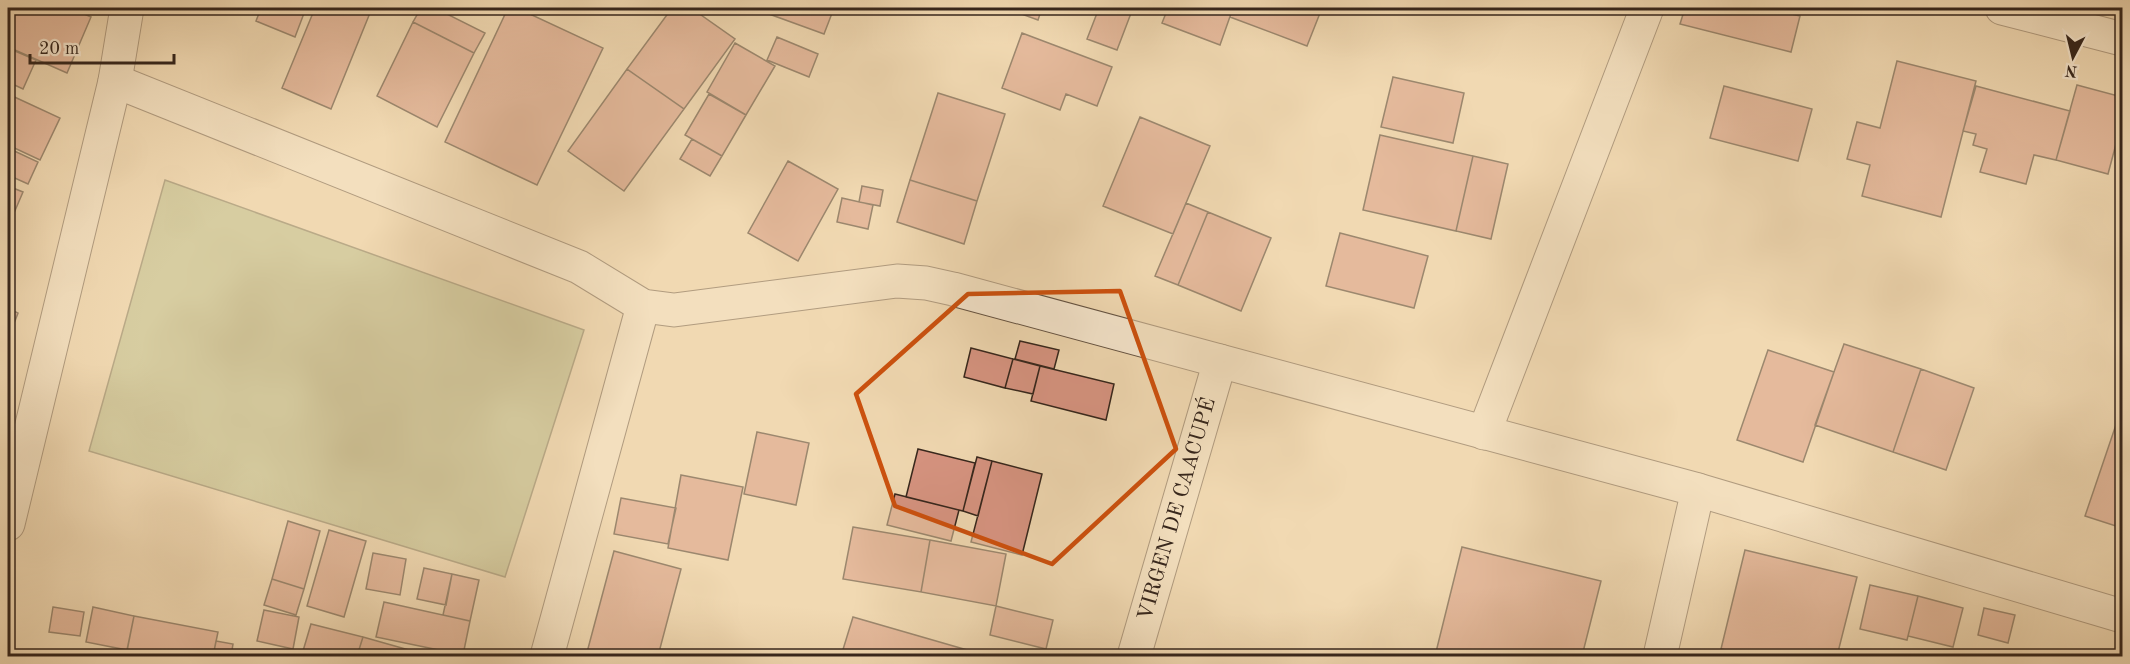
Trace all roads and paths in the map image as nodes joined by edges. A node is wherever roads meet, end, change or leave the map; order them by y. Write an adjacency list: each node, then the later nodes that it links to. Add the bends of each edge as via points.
1 (124, 8): 5 (street)
2 (1647, 8): 8 (street)
3 (2002, 8): 4 (street)
4 (2122, 39)
5 (115, 81): 6 (street, via 579,267); 10 (street)
6 (643, 306): 7 (street, via 674,310 897,281 926,283); 12 (street)
7 (1220, 361): 8 (street); 13 (street, VIRGEN DE CAACUPÉ)
8 (1484, 433): 9 (street)
9 (1698, 490): 11 (street); 14 (street)
10 (8, 524)
11 (2122, 616)
12 (547, 657)
13 (1134, 657)
14 (1660, 657)

